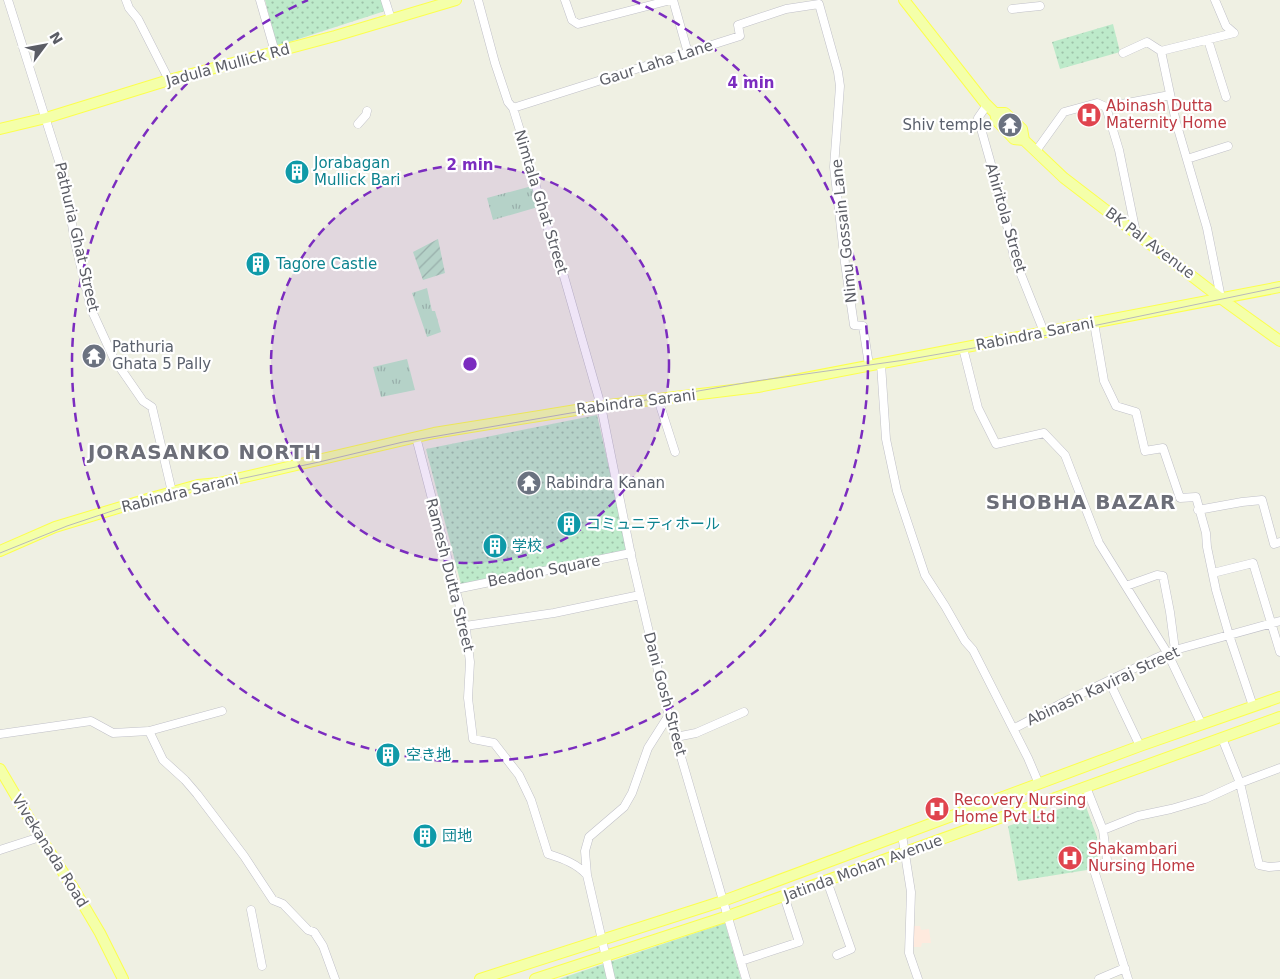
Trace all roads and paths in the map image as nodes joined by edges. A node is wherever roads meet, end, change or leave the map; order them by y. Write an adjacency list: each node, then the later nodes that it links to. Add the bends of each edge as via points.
1 (8, 0): 26 (street, Pathuria Ghat Street)
2 (126, 0): 20 (street)
3 (260, 0): 17 (street)
4 (385, 0): 14 (street)
5 (456, 0): 14 (main road, Jadula Mullick Rd)
6 (478, 0): 25 (street, Nimtala Ghat Street, via 495,63)
7 (565, 0): 8 (street, via 572,20 578,24)
8 (672, 0): 18 (street)
9 (904, 0): 23 (main road, BK Pal Avenue)
10 (1215, 0): 15 (street, via 1226,26 1234,33)
11 (1040, 6): 13 (street)
12 (786, 9): 18 (street, Gaur Laha Lane, via 738,24 740,36); 39 (street, Nimu Gossain Lane, via 819,4 838,72 835,176 854,326 864,326)
13 (1012, 9)
14 (391, 19): 17 (main road, Jadula Mullick Rd)
15 (1208, 40): 16 (street); 22 (street)
16 (1160, 51): 19 (street, via 1147,42); 21 (street)
17 (275, 52): 20 (main road, Jadula Mullick Rd)
18 (688, 53): 25 (street, Gaur Laha Lane)
19 (1123, 53)
20 (169, 80): 26 (main road, Jadula Mullick Rd)
21 (1170, 95): 24 (street); 30 (street)
22 (1226, 96)
23 (987, 105): 29 (main road, BK Pal Avenue, via 1014,139 1024,140); 35 (street, Ahiritola Street, via 978,118 1014,257)
24 (1106, 107): 29 (street, via 1096,103 1064,112); 31 (street, via 1119,150)
25 (513, 108): 41 (street, Nimtala Ghat Street)
26 (46, 118): 27 (main road, Jadula Mullick Rd); 44 (street, Pathuria Ghat Street, via 64,177 91,309 114,359 143,401 152,407)
27 (0, 129)
28 (1228, 146): 30 (street)
29 (1036, 151): 31 (main road, BK Pal Avenue, via 1064,178)
30 (1187, 159): 33 (street, via 1207,228)
31 (1136, 233): 33 (main road, BK Pal Avenue)
32 (1280, 287): 33 (main road, Rabindra Sarani)
33 (1221, 298): 34 (main road, Rabindra Sarani); 36 (main road, BK Pal Avenue)
34 (1094, 323): 35 (main road, Rabindra Sarani); 45 (street, via 1104,381 1116,406 1136,412 1145,450 1163,448 1180,498 1196,497)
35 (1044, 332): 37 (main road, Rabindra Sarani)
36 (1280, 341)
37 (963, 348): 38 (main road, Rabindra Sarani); 50 (street, via 978,408 996,444 1044,433 1065,455 1099,543)
38 (881, 364): 39 (main road, Rabindra Sarani); 67 (street, via 888,448 897,491 924,575 972,650)
39 (869, 365): 40 (main road, Rabindra Sarani, via 758,387)
40 (658, 399): 41 (main road, Rabindra Sarani); 43 (street)
41 (601, 406): 42 (main road, Rabindra Sarani); 48 (street, Dani Gosh Street)
42 (416, 437): 44 (main road, Rabindra Sarani); 51 (street, Ramesh Dutta Street)
43 (675, 452)
44 (172, 492): 47 (main road, Rabindra Sarani, via 54,527)
45 (1198, 510): 46 (street, via 1262,500 1274,544); 49 (street, via 1206,533)
46 (1280, 542)
47 (0, 551)
48 (631, 553): 51 (street, Beadon Square); 52 (street, Dani Gosh Street)
49 (1212, 573): 54 (street, via 1253,563); 56 (street)
50 (1126, 586): 57 (street); 57 (street, via 1156,575 1162,576 1170,612)
51 (456, 589): 55 (street, Ramesh Dutta Street)
52 (640, 595): 55 (street, via 554,613); 64 (street, Dani Gosh Street)
53 (1280, 622): 54 (street, Abinash Kaviraj Street)
54 (1271, 624): 56 (street, Abinash Kaviraj Street); 58 (street)
55 (465, 626): 84 (street, Ramesh Dutta Street, via 473,739 494,743 519,775 531,800 548,854 580,867)
56 (1229, 634): 57 (street, Abinash Kaviraj Street); 61 (street)
57 (1171, 652): 59 (street, Abinash Kaviraj Street); 66 (street)
58 (1280, 652)
59 (1109, 680): 67 (street, Abinash Kaviraj Street); 72 (street)
60 (1280, 697): 61 (main road)
61 (1254, 706): 66 (main road)
62 (222, 711): 68 (street)
63 (744, 712): 70 (street, via 696,733)
64 (669, 715): 70 (street, Dani Gosh Street); 84 (street, via 648,748 624,807 589,837 585,851)
65 (1280, 717): 71 (main road, Jatinda Mohan Avenue)
66 (1201, 724): 72 (main road)
67 (1013, 729): 76 (street)
68 (149, 731): 69 (street, via 113,732 91,721); 98 (street, via 163,760 197,794 273,900 283,904 308,930 314,932 323,946)
69 (0, 734)
70 (676, 737): 87 (street, Dani Gosh Street)
71 (1222, 738): 75 (street); 77 (main road, Jatinda Mohan Avenue)
72 (1140, 746): 76 (main road)
73 (1280, 768): 75 (street)
74 (0, 769): 80 (main road, Vivekanada Road)
75 (1240, 783): 78 (street, via 1205,799 1138,816); 83 (street, via 1258,865)
76 (1039, 784): 79 (main road)
77 (1086, 787): 78 (street); 82 (main road, Jatinda Mohan Avenue)
78 (1103, 830): 95 (street, via 1107,860 1094,870)
79 (902, 835): 82 (street); 87 (main road)
80 (40, 837): 81 (street); 97 (main road, Vivekanada Road, via 100,933)
81 (0, 850)
82 (905, 852): 85 (main road, Jatinda Mohan Avenue); 102 (street, via 911,892 909,953)
83 (1280, 866)
84 (587, 875): 90 (street)
85 (827, 881): 86 (main road, Jatinda Mohan Avenue); 91 (street, via 851,949)
86 (784, 896): 89 (main road, Jatinda Mohan Avenue); 93 (street, via 799,942)
87 (723, 901): 89 (street, Dani Gosh Street); 90 (main road)
88 (251, 910): 94 (street)
89 (728, 916): 92 (main road, Jatinda Mohan Avenue); 93 (street, Dani Gosh Street)
90 (602, 939): 92 (street); 99 (main road)
91 (837, 955)
92 (606, 956): 96 (main road, Jatinda Mohan Avenue); 100 (street)
93 (741, 961): 101 (street, Dani Gosh Street)
94 (262, 966)
95 (1125, 968): 103 (street); 104 (street)
96 (540, 978)
97 (123, 979)
98 (334, 979)
99 (480, 979)
100 (611, 979)
101 (746, 979)
102 (918, 979)
103 (1099, 979)
104 (1128, 979)

